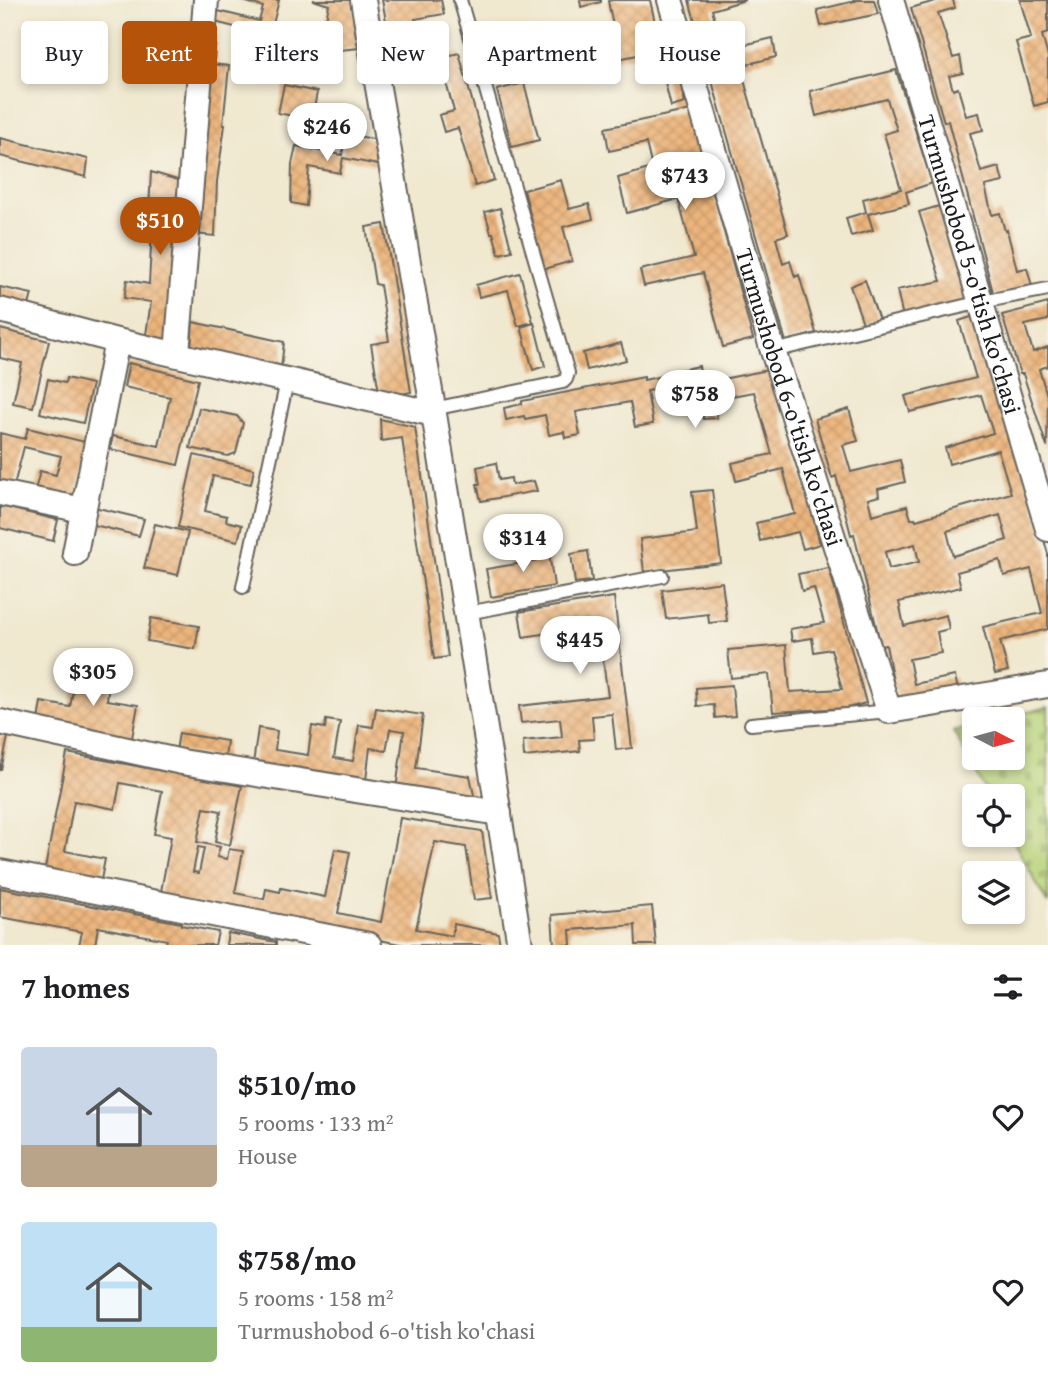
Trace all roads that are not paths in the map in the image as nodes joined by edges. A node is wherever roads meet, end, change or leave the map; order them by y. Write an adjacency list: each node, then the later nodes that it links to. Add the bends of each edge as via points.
1 (206, 0): 11 (street)
2 (363, 0): 13 (street)
3 (460, 0): 13 (lane, via 568,373 563,382)
4 (670, 0): 10 (street, Turmushobod 6-o'tish ko'chasi)
5 (891, 0): 7 (street, Turmushobod 5-o'tish ko'chasi)
6 (1048, 289): 7 (lane)
7 (981, 302): 10 (lane); 16 (street, Turmushobod 5-o'tish ko'chasi)
8 (0, 310): 9 (street)
9 (117, 341): 11 (street); 15 (street)
10 (773, 351): 22 (street, Turmushobod 6-o'tish ko'chasi)
11 (177, 353): 12 (street)
12 (287, 381): 13 (street); 19 (lane)
13 (433, 411): 20 (street)
14 (0, 493): 15 (street)
15 (83, 510): 17 (street)
16 (1048, 529)
17 (75, 553)
18 (662, 576): 20 (lane)
19 (243, 587)
20 (467, 613): 25 (street)
21 (1048, 685): 22 (street)
22 (890, 711): 24 (lane)
23 (0, 722): 25 (street, via 182,762)
24 (751, 724)
25 (499, 813): 28 (street)
26 (0, 872): 27 (street)
27 (369, 945)
28 (520, 945)

